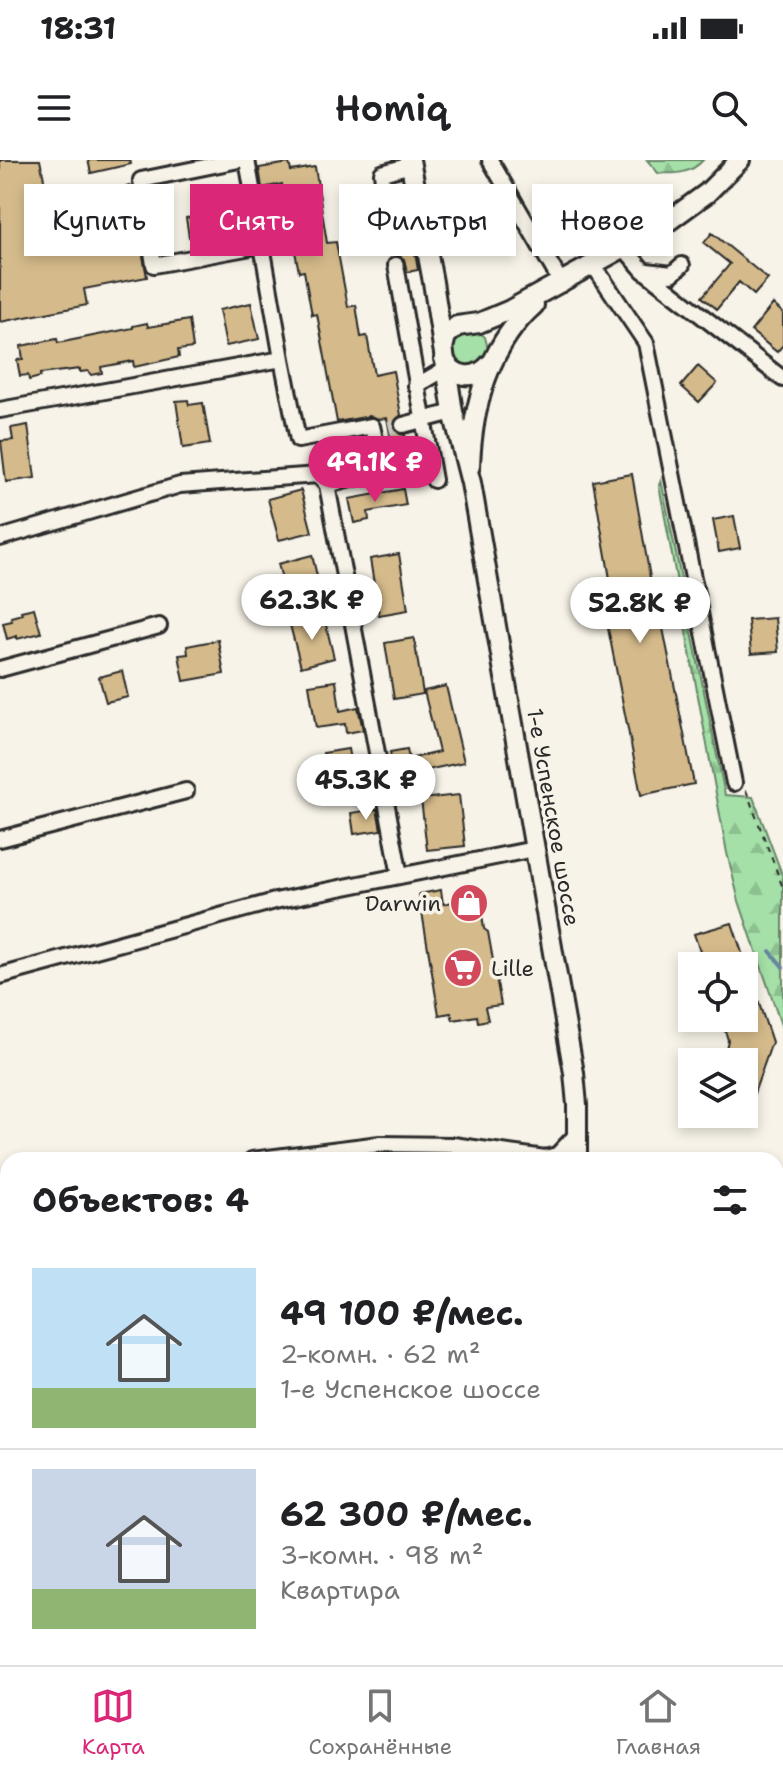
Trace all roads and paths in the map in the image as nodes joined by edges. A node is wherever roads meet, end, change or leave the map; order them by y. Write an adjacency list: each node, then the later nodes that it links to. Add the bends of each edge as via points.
1 (239, 160): 9 (street, via 141,180 154,265)
2 (247, 160): 6 (street)
3 (490, 160): 18 (street)
4 (740, 160): 8 (main road, 1-е Успенское шоссе)
5 (410, 162): 7 (street, via 382,173); 17 (main road, 1-е Успенское шоссе)
6 (251, 184)
7 (383, 184)
8 (673, 218)
9 (203, 256)
10 (264, 256): 20 (street)
11 (611, 256): 15 (main road, 1-е Успенское шоссе)
12 (631, 256): 16 (street)
13 (396, 265): 24 (street)
14 (682, 265): 16 (street, via 672,274)
15 (594, 266): 18 (main road, 1-е Успенское шоссе); 35 (street, via 646,343)
16 (643, 270): 23 (street)
17 (433, 282): 19 (main road, 1-е Успенское шоссе, via 448,307); 21 (main road, 1-е Успенское шоссе)
18 (563, 283): 19 (main road, 1-е Успенское шоссе); 22 (main road, 1-е Успенское шоссе, via 508,331)
19 (470, 324): 21 (main road, 1-е Успенское шоссе, via 449,332); 22 (main road, 1-е Успенское шоссе, via 490,334)
20 (282, 359): 25 (street); 28 (street, via 298,440 372,426)
21 (444, 359): 22 (main road, via 465,376 480,373); 24 (street); 26 (main road, 1-е Успенское шоссе)
22 (492, 361): 30 (main road, 1-е Успенское шоссе, via 473,434)
23 (782, 377)
24 (416, 386): 27 (street)
25 (1, 405)
26 (453, 412): 27 (street); 30 (main road, 1-е Успенское шоссе)
27 (423, 420): 28 (street); 29 (street)
28 (373, 432): 31 (street, via 382,471)
29 (434, 480)
30 (471, 483): 38 (main road, 1-е Успенское шоссе)
31 (327, 485): 32 (street, via 318,475 180,485); 39 (street)
32 (0, 538)
33 (159, 626): 34 (street)
34 (0, 669)
35 (734, 783): 40 (path, via 744,783)
36 (186, 791): 37 (street)
37 (0, 839)
38 (534, 849): 39 (street); 42 (main road, 1-е Успенское шоссе, via 574,1073)
39 (400, 876): 41 (street, via 242,909)
40 (783, 888)
41 (0, 976)
42 (578, 1133): 47 (street); 48 (main road, 1-е Успенское шоссе)
43 (380, 1144): 44 (street); 45 (street); 46 (street)
44 (316, 1152)
45 (380, 1152)
46 (498, 1152)
47 (560, 1152)
48 (577, 1152)

